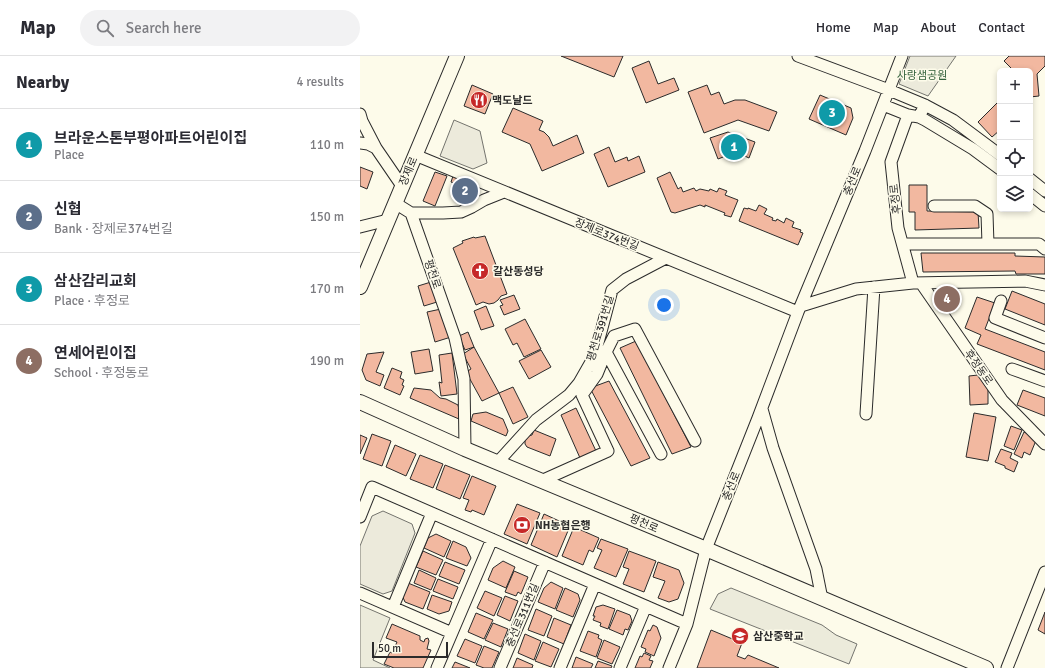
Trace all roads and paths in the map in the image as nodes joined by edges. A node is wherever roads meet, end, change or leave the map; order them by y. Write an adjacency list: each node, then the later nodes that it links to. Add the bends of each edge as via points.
1 (457, 56): 12 (main road, 장제로)
2 (798, 56): 4 (street)
3 (902, 56): 4 (street, 충선로)
4 (889, 90): 5 (street, 충선로); 6 (street)
5 (883, 105): 8 (street); 34 (street, 충선로)
6 (925, 105): 8 (street, 후정로); 11 (street, via 953,120)
7 (360, 114): 10 (street)
8 (914, 116): 13 (street, via 973,149); 25 (street, 후정로, via 891,162 898,228)
9 (360, 143): 10 (street)
10 (376, 148): 15 (street)
11 (997, 153)
12 (415, 155): 15 (main road, 장제로); 17 (street, 장제로374번길)
13 (997, 167)
14 (1033, 181): 16 (street)
15 (402, 186): 19 (main road, 장제로)
16 (1045, 191)
17 (504, 192): 22 (street, via 461,212); 28 (street, 장제로374번길)
18 (1033, 196): 21 (street)
19 (395, 203): 22 (street); 23 (main road, 장제로)
20 (934, 206): 26 (street, via 975,206 987,214)
21 (1045, 206)
22 (411, 213): 44 (street, 평천로, via 455,338 464,379)
23 (388, 220): 24 (street); 31 (main road, 장제로)
24 (360, 227)
25 (903, 244): 26 (street); 29 (street, 후정로)
26 (988, 244): 27 (street, via 1039,244)
27 (1045, 249)
28 (666, 258): 34 (street, 장제로374번길); 46 (street, 평천로391번길, via 626,279 612,290 597,346 579,383 536,420)
29 (917, 283): 30 (street, via 1025,281); 32 (street); 43 (street, 후정동로, via 1002,400)
30 (1045, 284)
31 (360, 286)
32 (874, 287): 34 (street, via 856,288); 41 (street)
33 (1001, 301): 35 (street, via 995,318)
34 (800, 309): 40 (street, 충선로)
35 (1045, 338)
36 (606, 352): 42 (street, via 614,336 635,329); 45 (street); 47 (street, via 597,374 582,395 608,451)
37 (1012, 369): 38 (street)
38 (1045, 381)
39 (360, 402): 44 (main road, 평천로)
40 (762, 409): 51 (street, 충선로); 56 (street, via 773,448 816,569)
41 (866, 414)
42 (695, 441)
43 (1045, 444)
44 (465, 449): 46 (main road, 평천로)
45 (661, 454)
46 (497, 463): 47 (main road, 평천로)
47 (541, 481): 51 (main road, 평천로)
48 (432, 513): 49 (street, via 372,487); 50 (street); 58 (street)
49 (360, 517)
50 (492, 539): 52 (street); 60 (street)
51 (706, 549): 56 (main road, 평천로); 59 (street, 충선로)
52 (545, 562): 54 (street); 62 (street, 충선로311번길)
53 (1045, 572): 67 (street)
54 (595, 584): 57 (street); 63 (street)
55 (360, 593): 58 (street)
56 (822, 598): 66 (main road, 평천로)
57 (646, 606): 59 (street); 64 (street)
58 (393, 607): 60 (street)
59 (687, 624): 65 (street, 충선로)
60 (452, 633): 61 (street)
61 (437, 668)
62 (500, 668)
63 (560, 668)
64 (620, 668)
65 (669, 668)
66 (986, 668)
67 (1007, 668)

